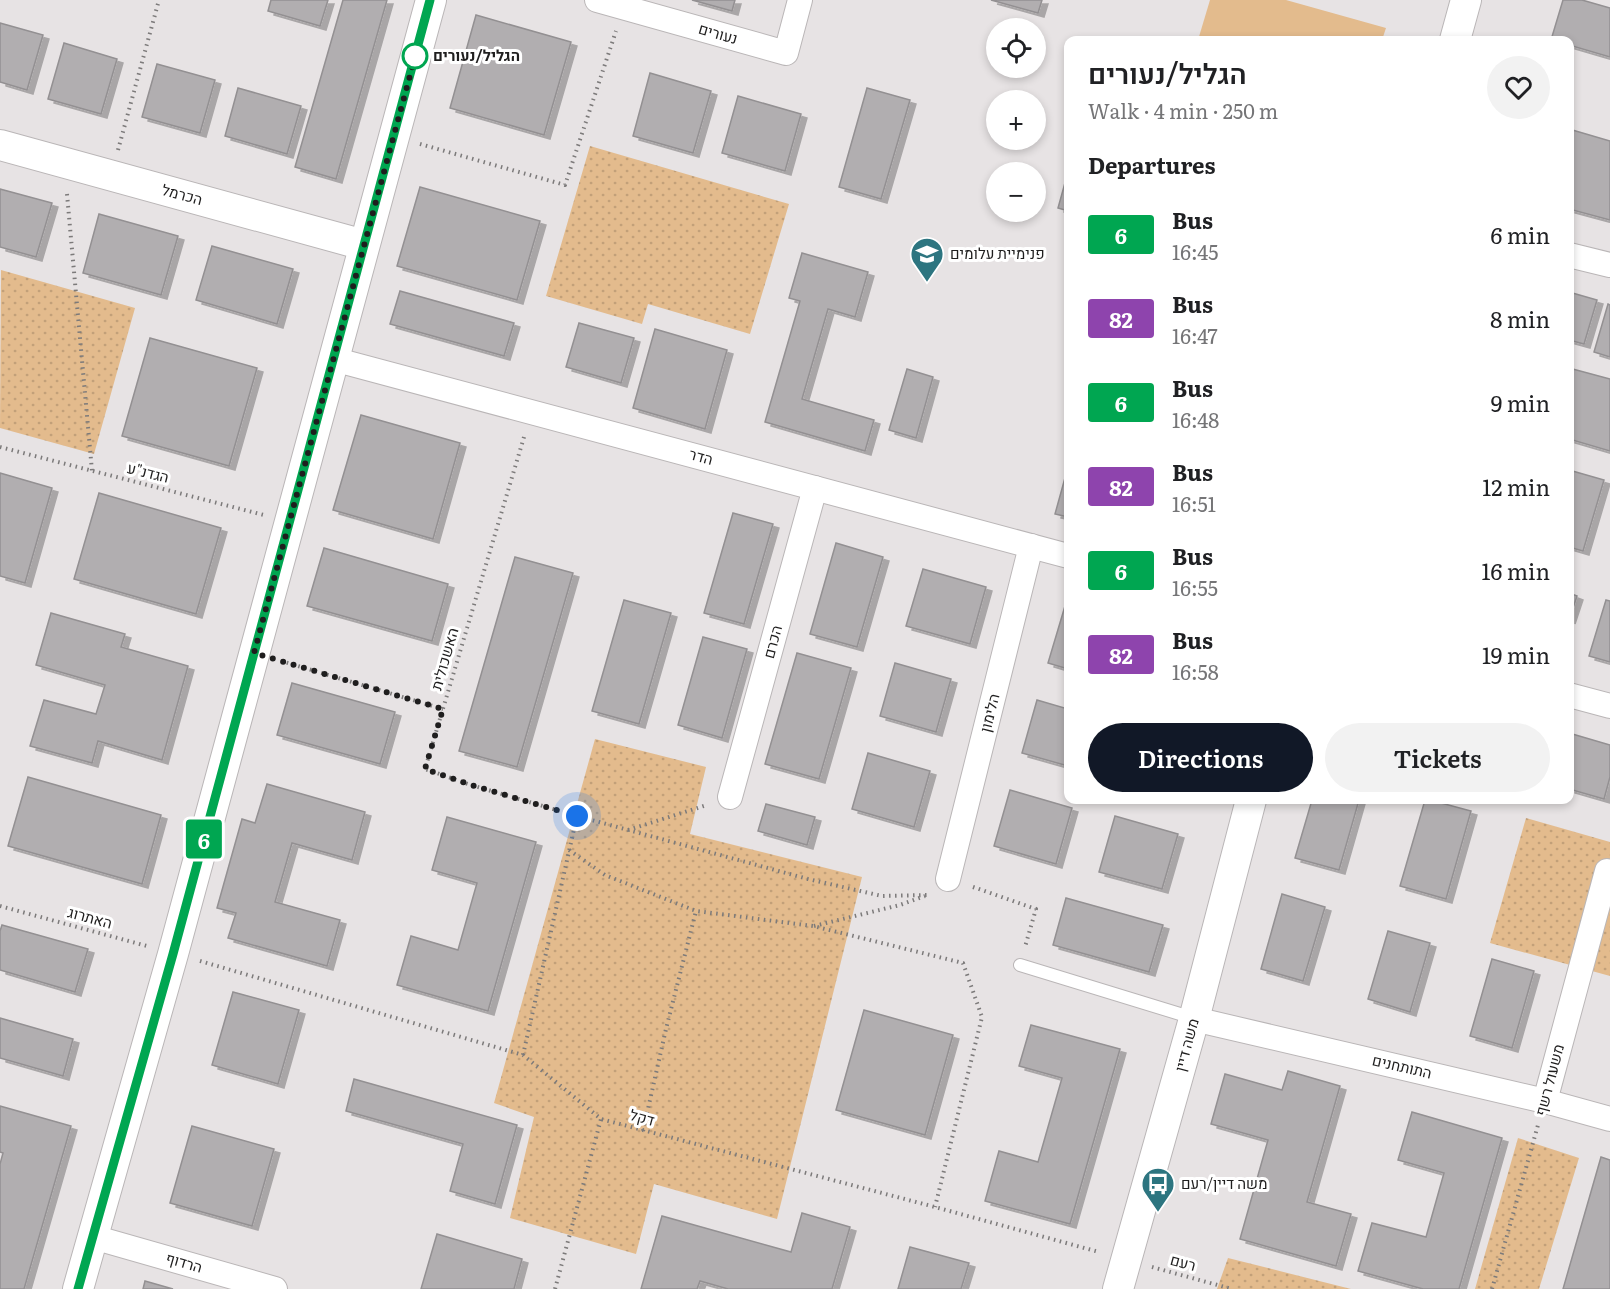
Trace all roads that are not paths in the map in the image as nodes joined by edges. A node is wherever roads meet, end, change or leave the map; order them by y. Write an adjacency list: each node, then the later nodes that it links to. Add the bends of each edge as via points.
1 (430, 0): 7 (street)
2 (597, 0): 3 (street, נעורים, via 786,53)
3 (801, 0)
4 (1466, 0): 5 (street)
5 (1456, 36)
6 (0, 145): 7 (street, הכרמל)
7 (364, 245): 10 (street)
8 (1574, 256): 9 (street)
9 (1610, 265)
10 (333, 359): 11 (street, הדר); 24 (street)
11 (815, 488): 12 (street, הדר); 16 (street, הכרם)
12 (1031, 546): 13 (street, הדר); 19 (street, הלימון)
13 (1064, 555)
14 (1574, 696): 15 (street)
15 (1610, 706)
16 (730, 797)
17 (1250, 804): 21 (street, משה דיין)
18 (1607, 871): 22 (street, משעול רשף)
19 (948, 879)
20 (1020, 965): 21 (lane)
21 (1194, 1019): 22 (street, התותחנים); 27 (street, משה דיין)
22 (1545, 1101): 23 (street, התותחנים)
23 (1610, 1119)
24 (93, 1237): 25 (street); 26 (street, הרדוף)
25 (78, 1289)
26 (275, 1289)
27 (1118, 1289)

